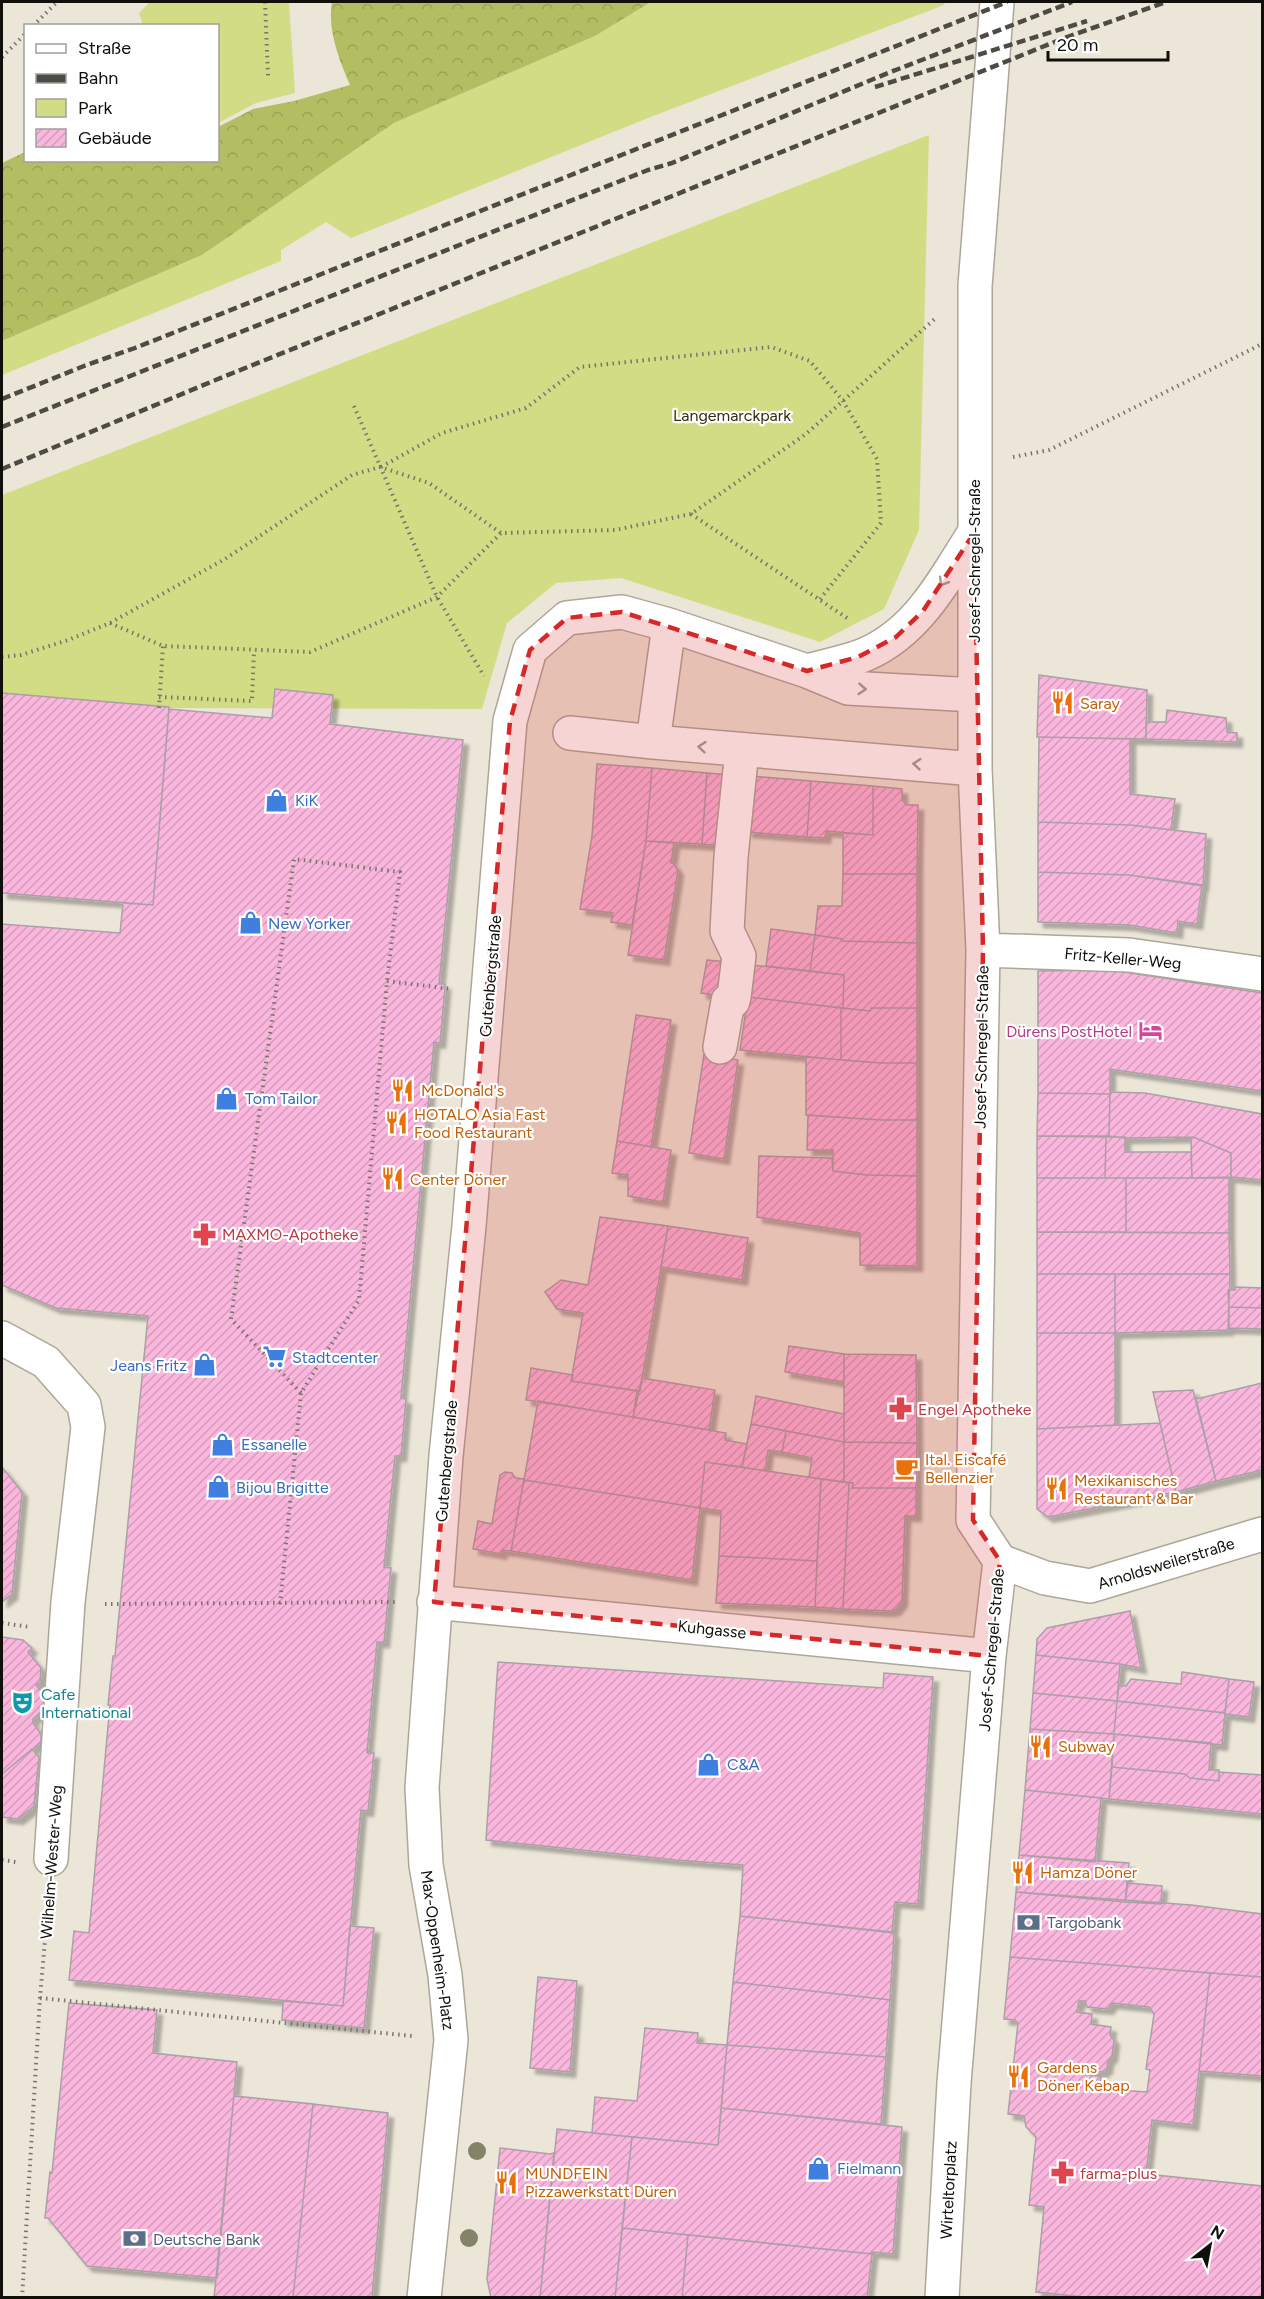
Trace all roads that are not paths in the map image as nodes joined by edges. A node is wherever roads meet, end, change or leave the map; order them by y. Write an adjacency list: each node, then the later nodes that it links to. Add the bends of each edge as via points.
1 (997, 2): 2 (street, Josef-Schregel-Straße, via 975,286)
2 (974, 533): 4 (street, one-way to 4, via 923,611 896,637 858,657); 5 (street, Josef-Schregel-Straße)
3 (669, 625): 4 (street, Gutenbergstraße); 7 (street); 16 (street, Gutenbergstraße, via 622,612 567,618 530,650 510,721)
4 (807, 671): 5 (street, Gutenbergstraße, one-way to 5, via 848,688)
5 (975, 695): 9 (street, Josef-Schregel-Straße)
6 (570, 733): 7 (street)
7 (653, 742): 8 (street, one-way to 7)
8 (742, 750): 9 (street, one-way to 8); 12 (street, via 727,931 739,956 734,997 728,1001)
9 (975, 769): 10 (street, Josef-Schregel-Straße)
10 (982, 950): 11 (street, Fritz-Keller-Weg, via 1129,955); 15 (street, Josef-Schregel-Straße, via 973,1520)
11 (1263, 974)
12 (720, 1047)
13 (2, 1338): 18 (street, Wilhelm-Wester-Weg, via 46,1362 84,1405 88,1427 69,1602)
14 (1263, 1534): 15 (street, Arnoldsweilerstraße, via 1090,1586 1045,1578)
15 (1000, 1561): 17 (street, Josef-Schregel-Straße)
16 (434, 1602): 17 (street, Kuhgasse); 20 (street, Max-Oppenheim-Platz, via 422,1788 426,1865 445,1975 451,2040)
17 (989, 1656): 19 (street, Josef-Schregel-Straße)
18 (51, 1859)
19 (954, 2083): 21 (street, Wirteltorplatz)
20 (424, 2298)
21 (942, 2298)

